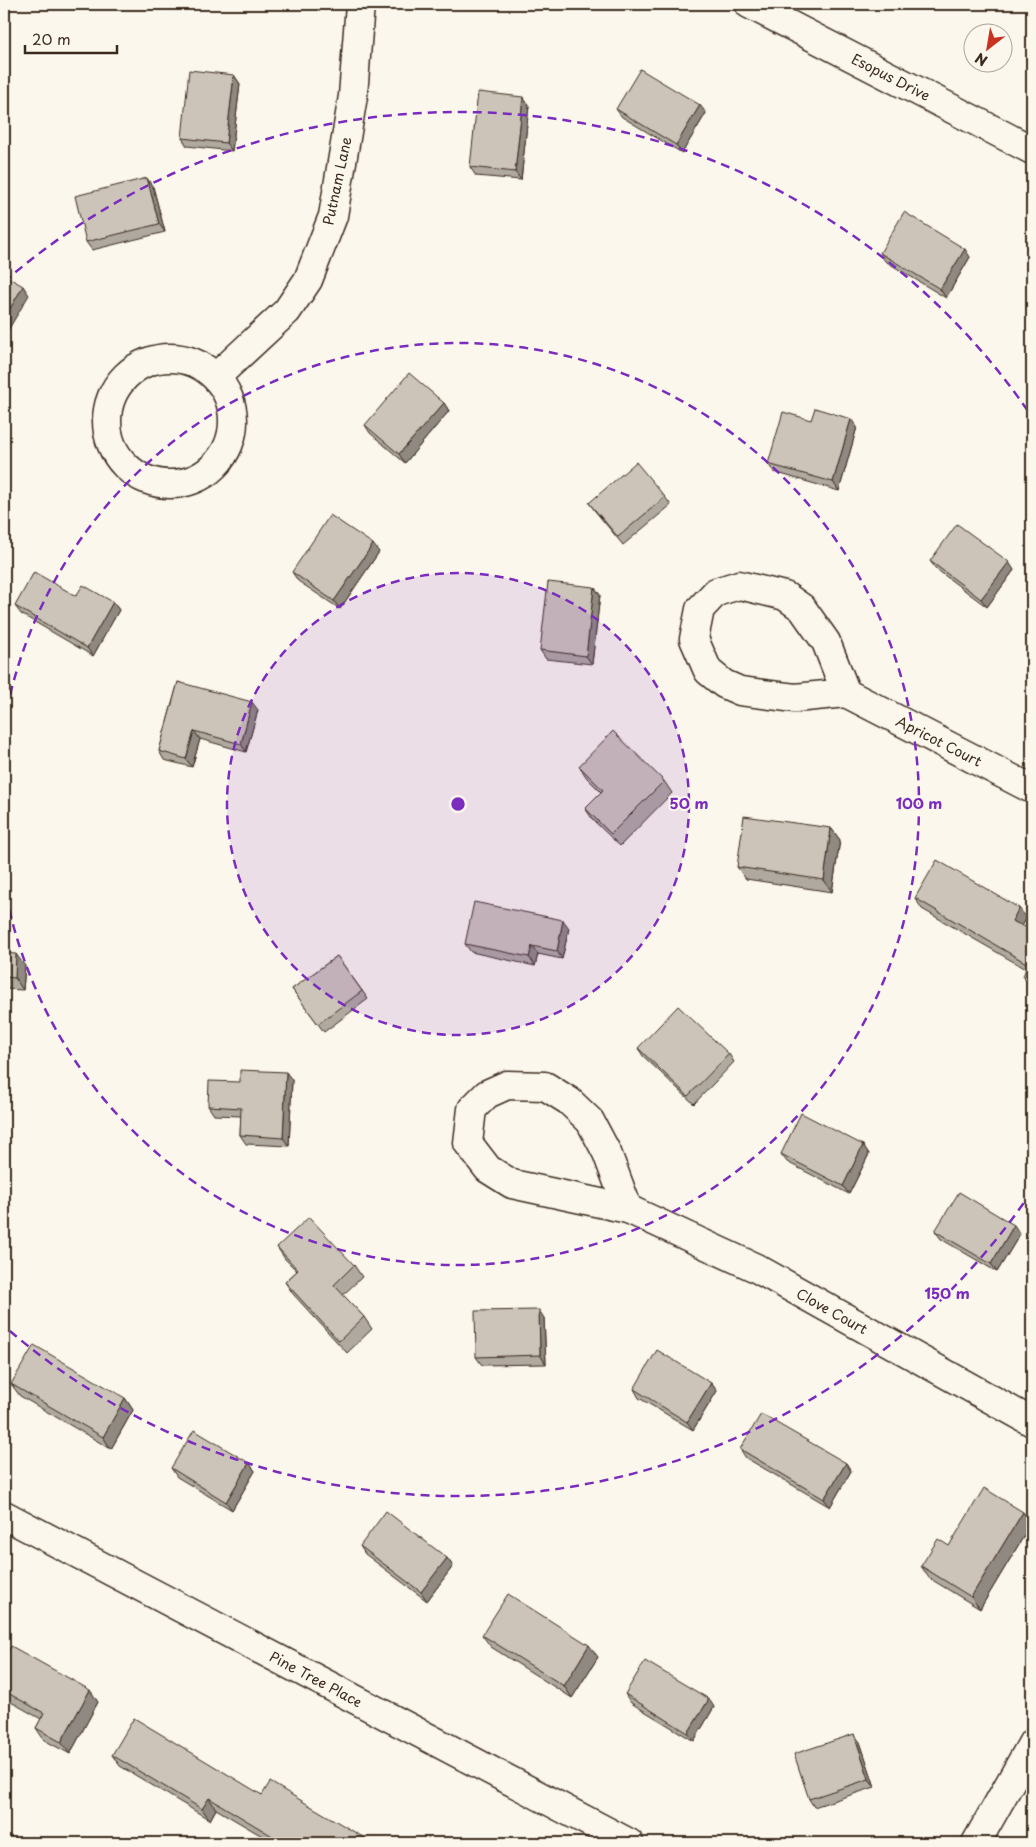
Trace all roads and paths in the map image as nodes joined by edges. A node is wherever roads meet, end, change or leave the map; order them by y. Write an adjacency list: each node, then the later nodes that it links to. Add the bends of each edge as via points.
1 (360, 4): 4 (street, Putnam Lane, via 353,96 333,216 308,280 287,311)
2 (749, 4): 3 (street, Esopus Drive)
3 (1032, 150)
4 (216, 377): 4 (street, via 184,359 148,361 131,370 109,399 106,417 107,436 125,467 140,478 157,484 192,481 208,472 229,444 233,427 232,409)
5 (846, 693): 5 (street, via 795,698 740,691 724,684 708,671 694,639 700,609 716,592 739,585 785,596 802,608 826,642); 6 (street, Apricot Court)
6 (1032, 789)
7 (628, 1209): 7 (street, Clove Court, via 512,1184 488,1169 468,1142 472,1109 487,1094 507,1085 545,1086 569,1101 590,1121 607,1153); 8 (street, Clove Court, via 756,1268)
8 (1032, 1422)
9 (4, 1515): 11 (street, Pine Tree Place)
10 (1032, 1744): 12 (street)
11 (629, 1843)
12 (976, 1843)

